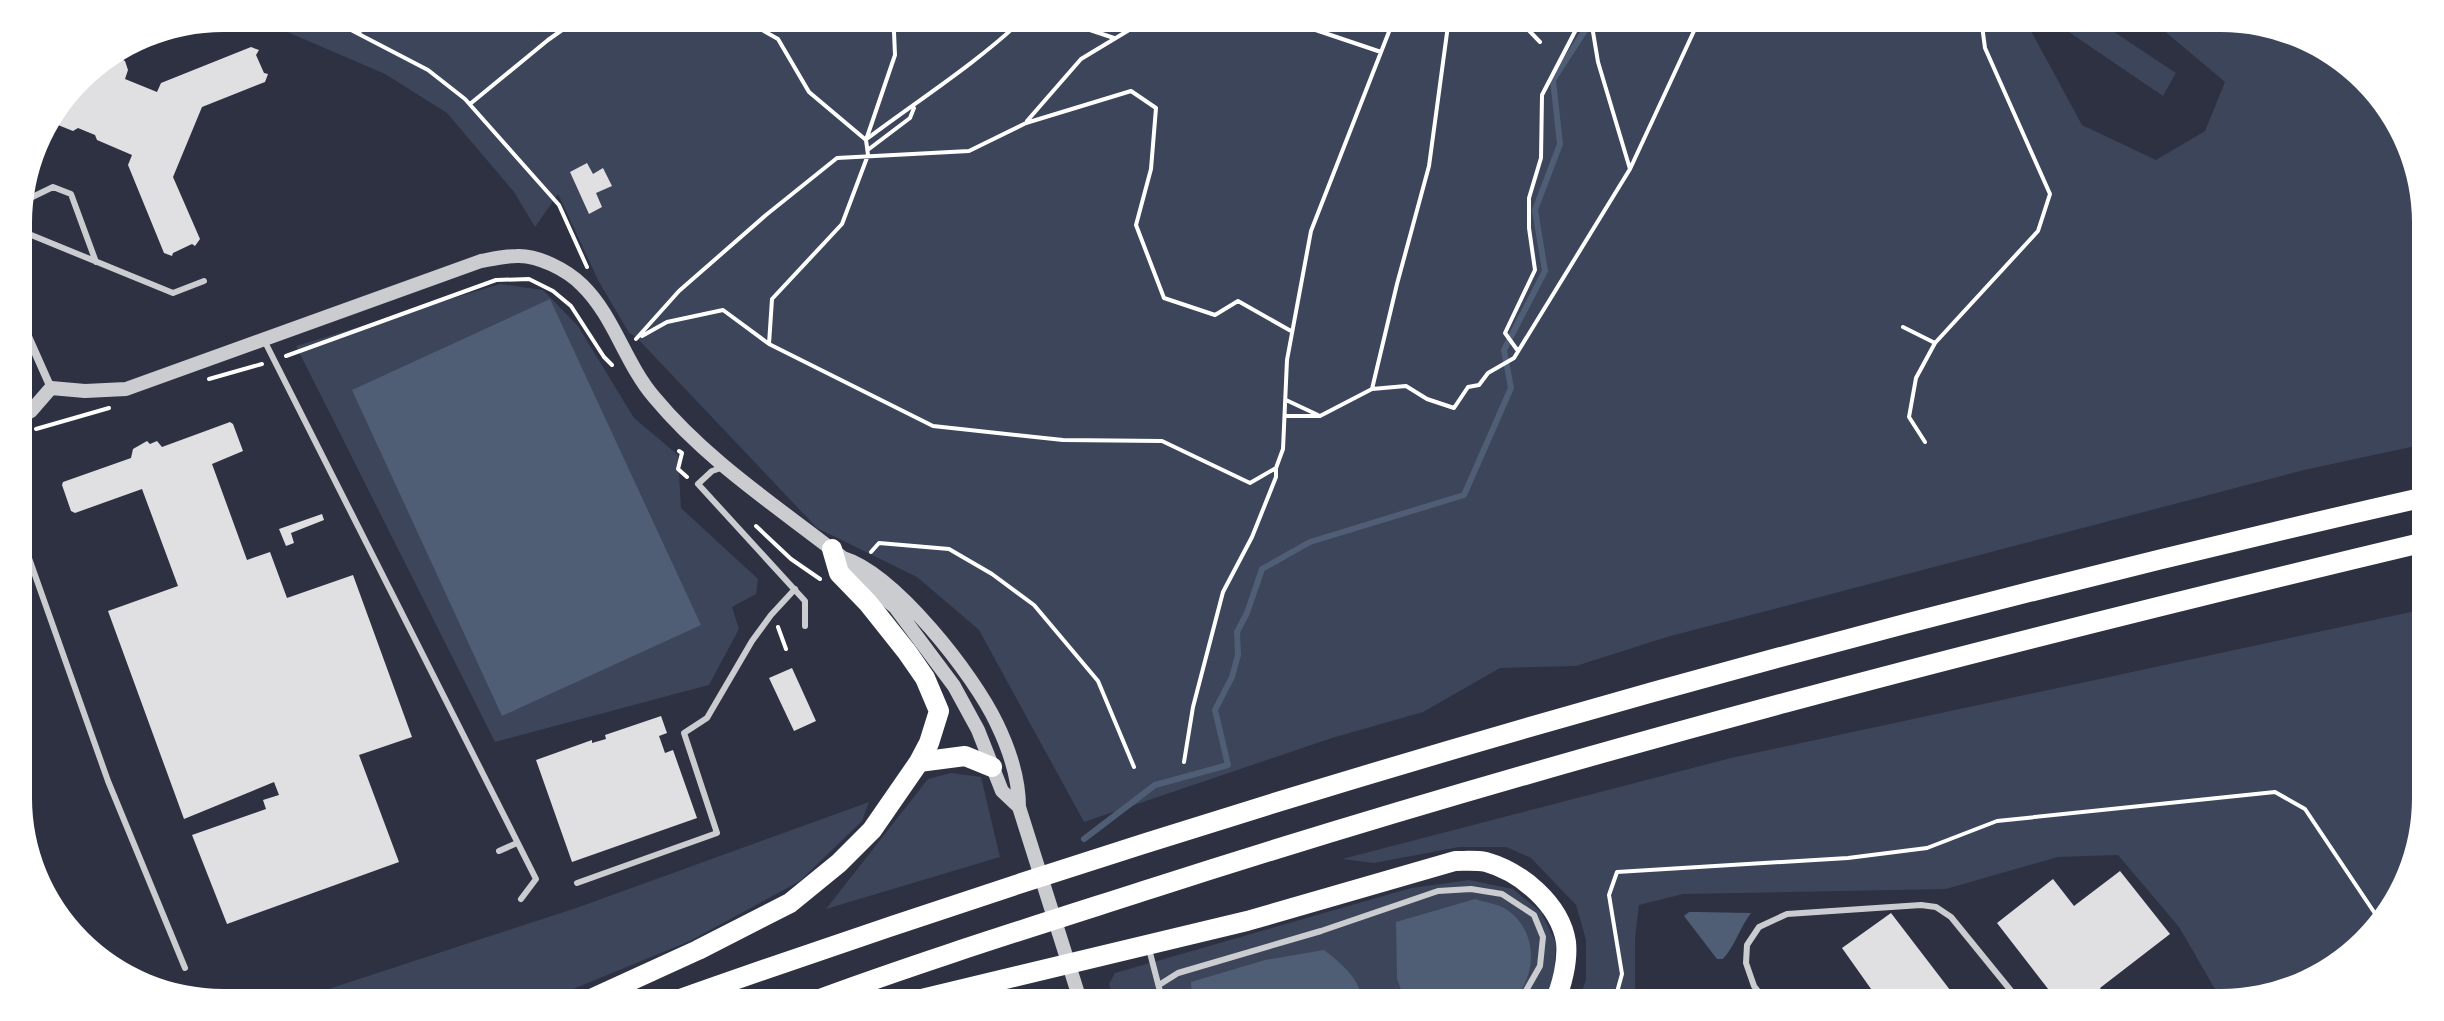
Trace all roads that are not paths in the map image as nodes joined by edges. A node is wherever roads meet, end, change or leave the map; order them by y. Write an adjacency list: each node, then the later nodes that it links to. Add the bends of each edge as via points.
1 (34, 196): 3 (lane, via 53,187 71,194)
2 (32, 235): 3 (lane)
3 (96, 262): 4 (lane, via 173,293)
4 (204, 281)
5 (264, 340): 7 (street, via 126,389); 9 (street, via 481,261 519,255 552,265 581,284 603,310 650,393); 20 (lane)
6 (32, 345): 7 (street)
7 (51, 388): 8 (street)
8 (32, 410)
9 (724, 467): 12 (street); 14 (lane, via 698,484)
10 (2412, 500): 28 (highway, via 1677,684 1287,799)
11 (2412, 545): 29 (highway, via 1923,665 1565,763 1301,840)
12 (837, 554): 16 (highway, via 839,573 907,652 939,711); 17 (street, via 895,607 954,686); 18 (street, via 860,563 917,613 967,674 996,721)
13 (32, 567): 25 (lane, via 108,781)
14 (795, 589): 15 (lane, via 805,601); 22 (lane, via 771,615 707,718 684,733 717,833)
15 (805, 626)
16 (919, 762): 17 (highway, via 965,756); 27 (highway, via 872,830 790,903)
17 (992, 767): 18 (street, via 1007,771); 19 (street, via 1002,791)
18 (1019, 785): 19 (street)
19 (1019, 807): 31 (street)
20 (517, 843): 21 (lane); 23 (lane, via 536,879)
21 (499, 851)
22 (577, 883)
23 (521, 899)
24 (1148, 946): 26 (lane); 30 (highway); 34 (highway, via 1455,861 1483,861 1526,882 1557,916 1566,941)
25 (185, 968)
26 (1159, 985): 32 (lane); 33 (lane, via 1178,973 1438,891 1471,889 1502,894 1534,915 1543,937 1540,966)
27 (613, 989)
28 (710, 989)
29 (848, 989)
30 (965, 989)
31 (1077, 989)
32 (1160, 989)
33 (1527, 989)
34 (1558, 989)
35 (1756, 989): 36 (lane, via 1746,963 1747,945 1759,927 1787,914 1921,905 1951,917)
36 (2010, 989)

